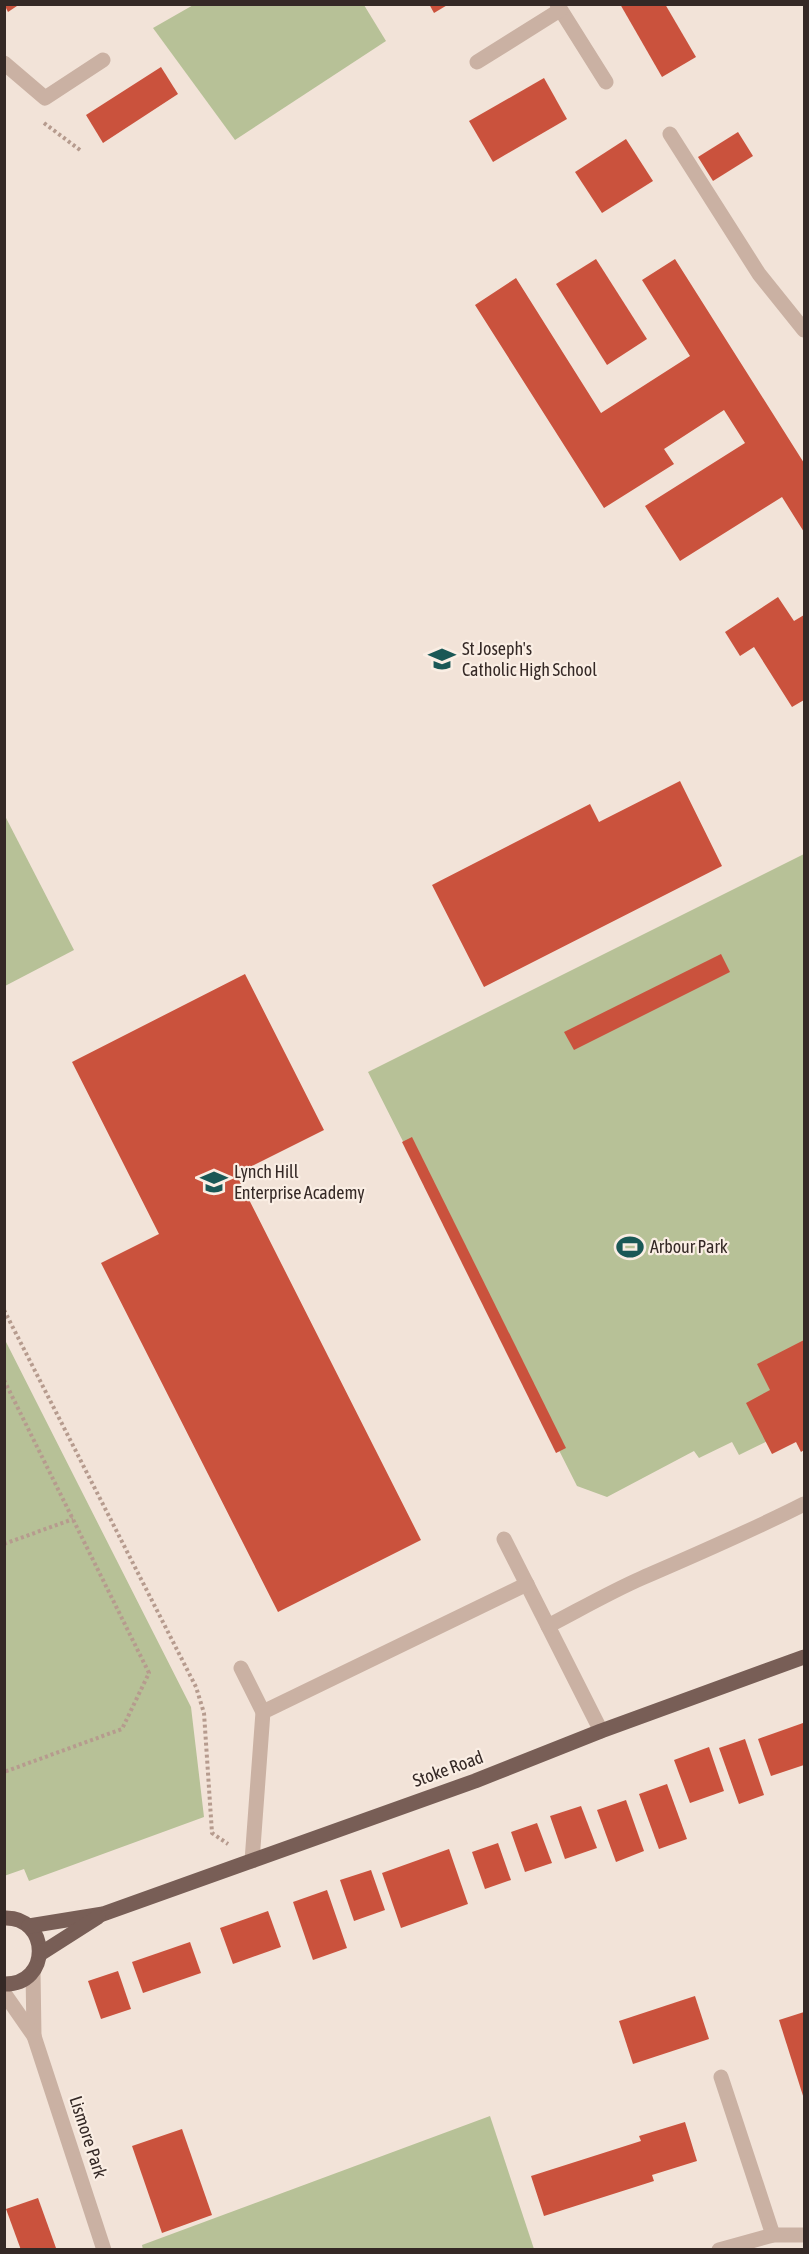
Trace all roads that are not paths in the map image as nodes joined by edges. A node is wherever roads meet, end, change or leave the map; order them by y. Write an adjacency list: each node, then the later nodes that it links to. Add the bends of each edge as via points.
1 (558, 7): 3 (street); 5 (street)
2 (103, 60): 4 (street, via 45,98)
3 (477, 62)
4 (4, 63)
5 (606, 82)
6 (670, 134): 7 (street, via 759,274)
7 (804, 330)
8 (804, 1504): 11 (street, via 641,1578)
9 (504, 1539): 10 (street)
10 (527, 1584): 11 (street); 14 (street)
11 (548, 1626): 15 (street)
12 (804, 1657): 15 (main road, Stoke Road)
13 (240, 1668): 14 (street)
14 (262, 1712): 16 (street)
15 (601, 1731): 16 (main road, Stoke Road)
16 (252, 1861): 17 (main road, Stoke Road)
17 (103, 1914): 19 (main road, Stoke Road); 20 (main road, Stoke Road)
18 (4, 1918): 19 (main road)
19 (29, 1926): 20 (main road, via 36,1934)
20 (40, 1954): 21 (main road)
21 (33, 1971): 22 (main road, via 17,1983); 24 (street, Lismore Park)
22 (4, 1984)
23 (4, 1993): 24 (street, Lismore Park)
24 (34, 2036): 28 (street, Lismore Park)
25 (721, 2077): 26 (street)
26 (773, 2235): 27 (street); 29 (street)
27 (804, 2235)
28 (104, 2250)
29 (719, 2250)

